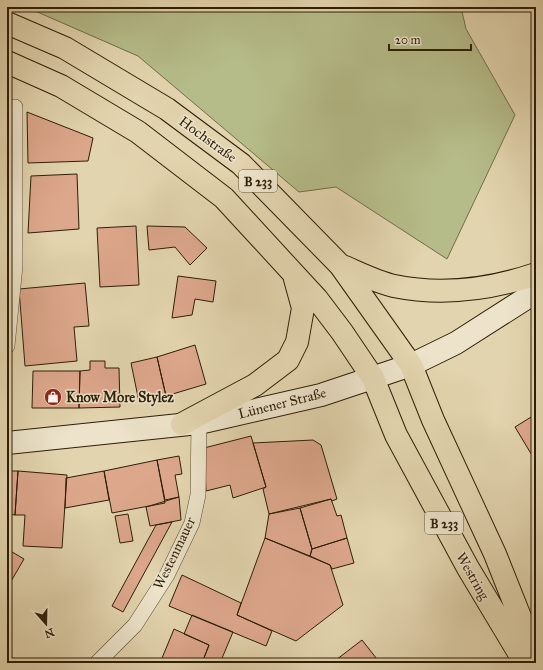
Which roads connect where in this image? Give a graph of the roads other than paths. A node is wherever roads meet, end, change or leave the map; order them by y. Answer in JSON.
{"nodes":[{"id":1,"x":7,"y":23,"type":"edge"},
{"id":2,"x":7,"y":62,"type":"edge"},
{"id":3,"x":15,"y":107,"type":"dead end"},
{"id":4,"x":340,"y":265,"type":"junction"},
{"id":5,"x":294,"y":274,"type":"junction"},
{"id":6,"x":536,"y":274,"type":"edge"},
{"id":7,"x":536,"y":292,"type":"edge"},
{"id":8,"x":7,"y":346,"type":"edge"},
{"id":9,"x":411,"y":365,"type":"junction"},
{"id":10,"x":373,"y":378,"type":"junction"},
{"id":11,"x":190,"y":424,"type":"junction"},
{"id":12,"x":7,"y":443,"type":"edge"},
{"id":13,"x":536,"y":658,"type":"edge"},
{"id":14,"x":98,"y":663,"type":"edge"},
{"id":15,"x":525,"y":663,"type":"edge"}],
"edges":[{"from":1,"to":4,"type":"main road","name":"Hochstraße","number":"B 233"},
{"from":2,"to":5,"type":"main road","number":"B 233"},
{"from":3,"to":8,"type":"lane"},
{"from":4,"to":6,"type":"main road"},
{"from":4,"to":9,"type":"main road","name":"Hochstraße","number":"B 233"},
{"from":5,"to":10,"type":"main road","number":"B 233"},
{"from":5,"to":11,"type":"main road"},
{"from":7,"to":9,"type":"street","name":"Lünener Straße"},
{"from":9,"to":10,"type":"street","name":"Lünener Straße"},
{"from":9,"to":13,"type":"main road","name":"Westring","number":"B 233"},
{"from":10,"to":11,"type":"street","name":"Lünener Straße"},
{"from":10,"to":15,"type":"main road","name":"Westring","number":"B 233"},
{"from":11,"to":12,"type":"street","name":"Lünener Straße"},
{"from":11,"to":14,"type":"lane","name":"Westenmauer"}]}
